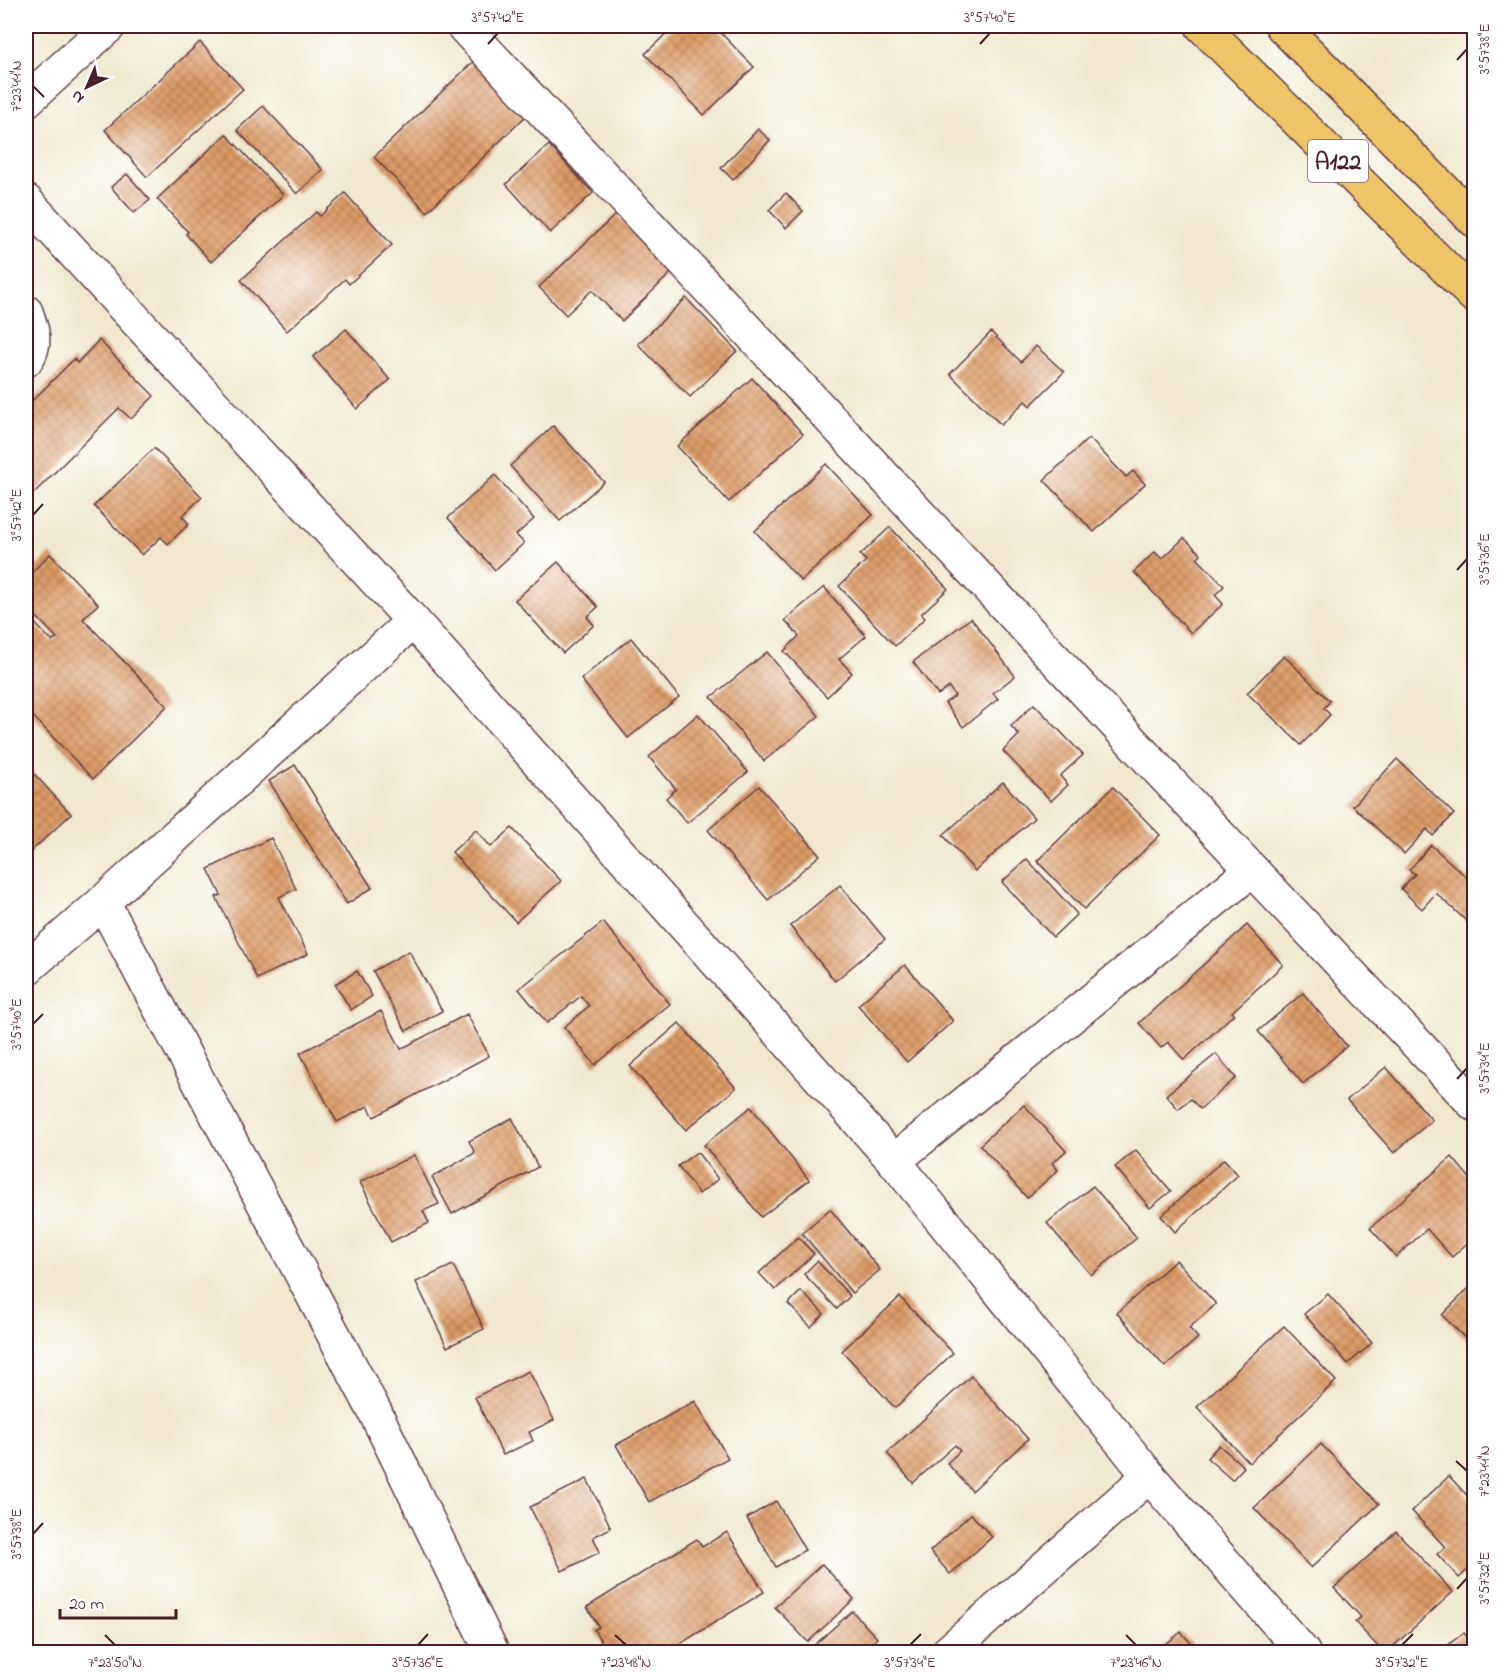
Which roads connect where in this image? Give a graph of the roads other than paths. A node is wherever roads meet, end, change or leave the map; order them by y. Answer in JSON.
{"nodes":[{"id":1,"x":109,"y":26,"type":"edge"},
{"id":2,"x":463,"y":26,"type":"edge"},
{"id":3,"x":1202,"y":26,"type":"edge"},
{"id":4,"x":1282,"y":26,"type":"edge"},
{"id":5,"x":26,"y":101,"type":"edge"},
{"id":6,"x":26,"y":205,"type":"edge"},
{"id":7,"x":1474,"y":220,"type":"edge"},
{"id":8,"x":1474,"y":296,"type":"edge"},
{"id":9,"x":26,"y":312,"type":"edge"},
{"id":10,"x":26,"y":360,"type":"edge"},
{"id":11,"x":413,"y":621,"type":"junction"},
{"id":12,"x":1252,"y":870,"type":"junction"},
{"id":13,"x":104,"y":902,"type":"junction"},
{"id":14,"x":26,"y":969,"type":"edge"},
{"id":15,"x":1474,"y":1104,"type":"edge"},
{"id":16,"x":894,"y":1161,"type":"junction"},
{"id":17,"x":1149,"y":1476,"type":"junction"},
{"id":18,"x":492,"y":1653,"type":"edge"},
{"id":19,"x":948,"y":1653,"type":"edge"},
{"id":20,"x":1303,"y":1653,"type":"edge"}],
"edges":[{"from":1,"to":5,"type":"street"},
{"from":2,"to":12,"type":"street"},
{"from":3,"to":8,"type":"highway","number":"A122"},
{"from":4,"to":7,"type":"highway","number":"A122"},
{"from":6,"to":11,"type":"street"},
{"from":9,"to":10,"type":"street"},
{"from":11,"to":13,"type":"street"},
{"from":11,"to":16,"type":"street"},
{"from":12,"to":15,"type":"street"},
{"from":12,"to":16,"type":"street"},
{"from":13,"to":14,"type":"street"},
{"from":13,"to":18,"type":"street"},
{"from":16,"to":17,"type":"street"},
{"from":17,"to":19,"type":"street"},
{"from":17,"to":20,"type":"street"}]}
